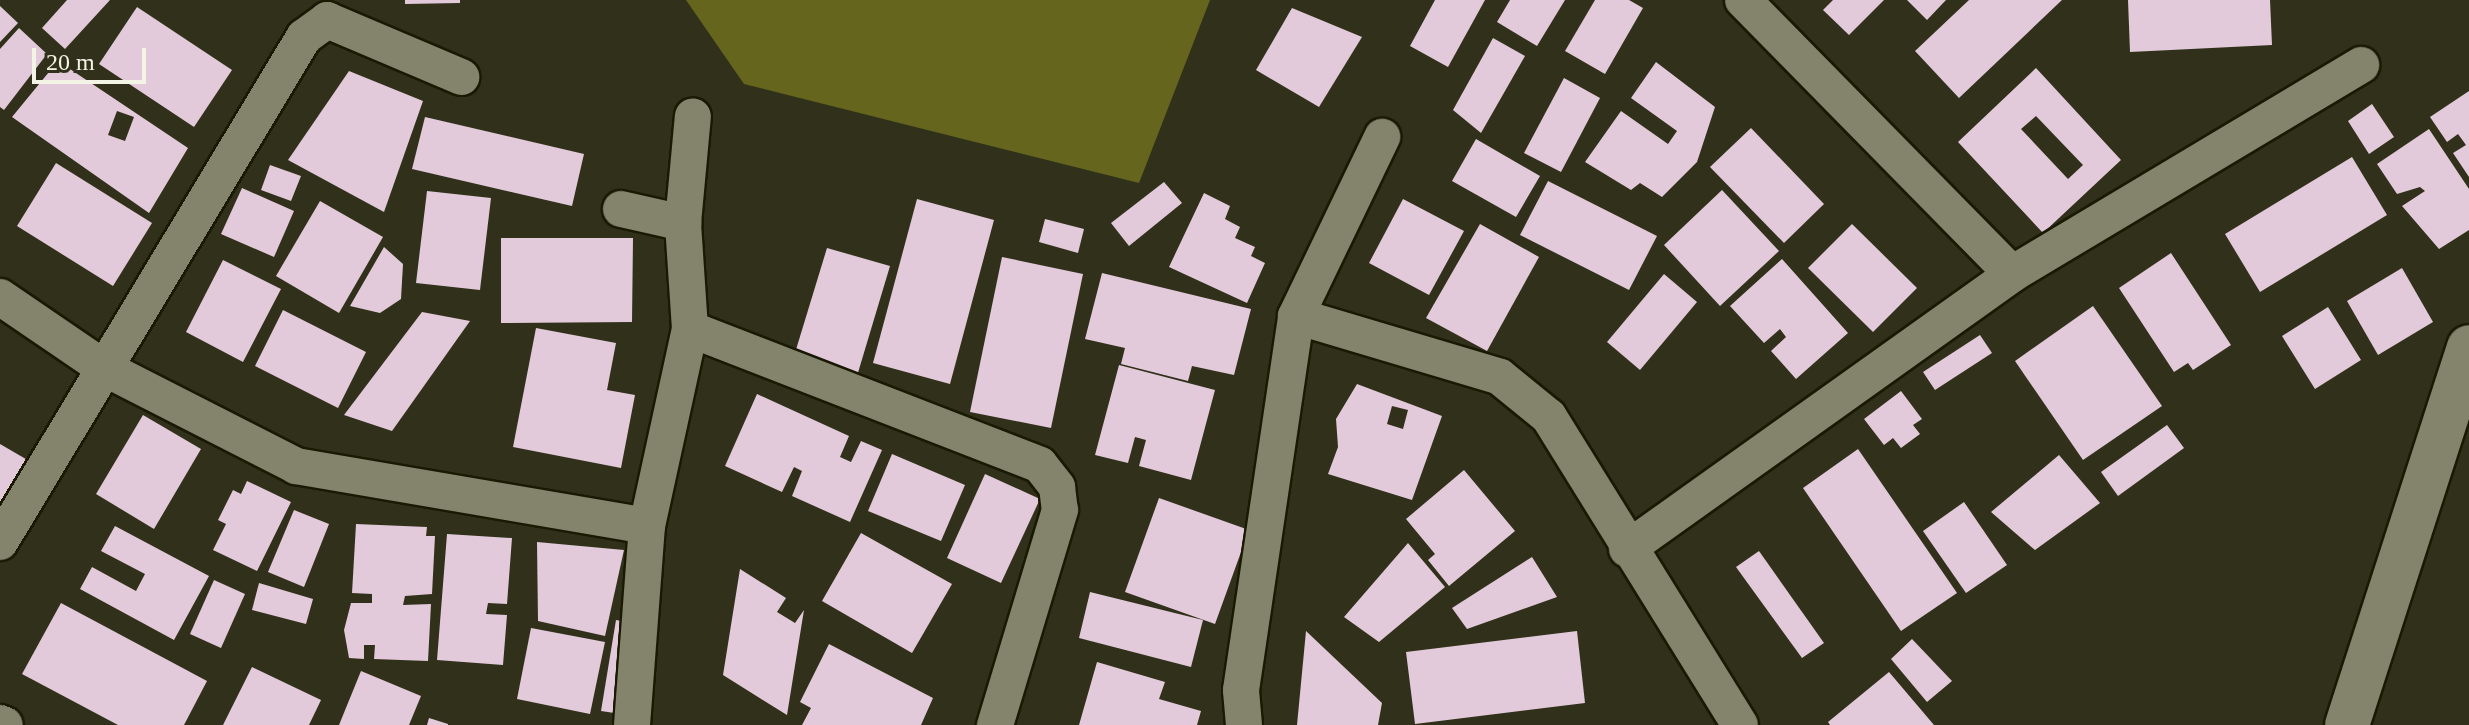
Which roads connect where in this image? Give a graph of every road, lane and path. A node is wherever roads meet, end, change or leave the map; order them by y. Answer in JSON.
{"nodes":[{"id":1,"x":1743,"y":0,"type":"edge"},
{"id":2,"x":2361,"y":65,"type":"dead end"},
{"id":3,"x":461,"y":77,"type":"dead end"},
{"id":4,"x":693,"y":116,"type":"dead end"},
{"id":5,"x":1382,"y":137,"type":"dead end"},
{"id":6,"x":621,"y":209,"type":"dead end"},
{"id":7,"x":683,"y":223,"type":"junction"},
{"id":8,"x":2012,"y":274,"type":"junction"},
{"id":9,"x":0,"y":297,"type":"edge"},
{"id":10,"x":1296,"y":316,"type":"junction"},
{"id":11,"x":690,"y":329,"type":"junction"},
{"id":12,"x":2469,"y":347,"type":"edge"},
{"id":13,"x":104,"y":368,"type":"junction"},
{"id":14,"x":647,"y":526,"type":"junction"},
{"id":15,"x":0,"y":542,"type":"edge"},
{"id":16,"x":1627,"y":549,"type":"junction"},
{"id":17,"x":632,"y":725,"type":"edge"},
{"id":18,"x":995,"y":725,"type":"edge"},
{"id":19,"x":1244,"y":725,"type":"edge"},
{"id":20,"x":1740,"y":725,"type":"edge"},
{"id":21,"x":2347,"y":725,"type":"edge"}],
"edges":[{"from":1,"to":8,"type":"street"},
{"from":2,"to":8,"type":"street"},
{"from":3,"to":13,"type":"street"},
{"from":4,"to":7,"type":"street"},
{"from":5,"to":10,"type":"street"},
{"from":6,"to":7,"type":"street"},
{"from":7,"to":11,"type":"street"},
{"from":8,"to":16,"type":"street"},
{"from":9,"to":13,"type":"street"},
{"from":10,"to":16,"type":"street"},
{"from":10,"to":19,"type":"street"},
{"from":11,"to":14,"type":"street"},
{"from":11,"to":18,"type":"street"},
{"from":12,"to":21,"type":"main road"},
{"from":13,"to":14,"type":"street"},
{"from":13,"to":15,"type":"street"},
{"from":14,"to":17,"type":"street"},
{"from":16,"to":20,"type":"street"}]}
